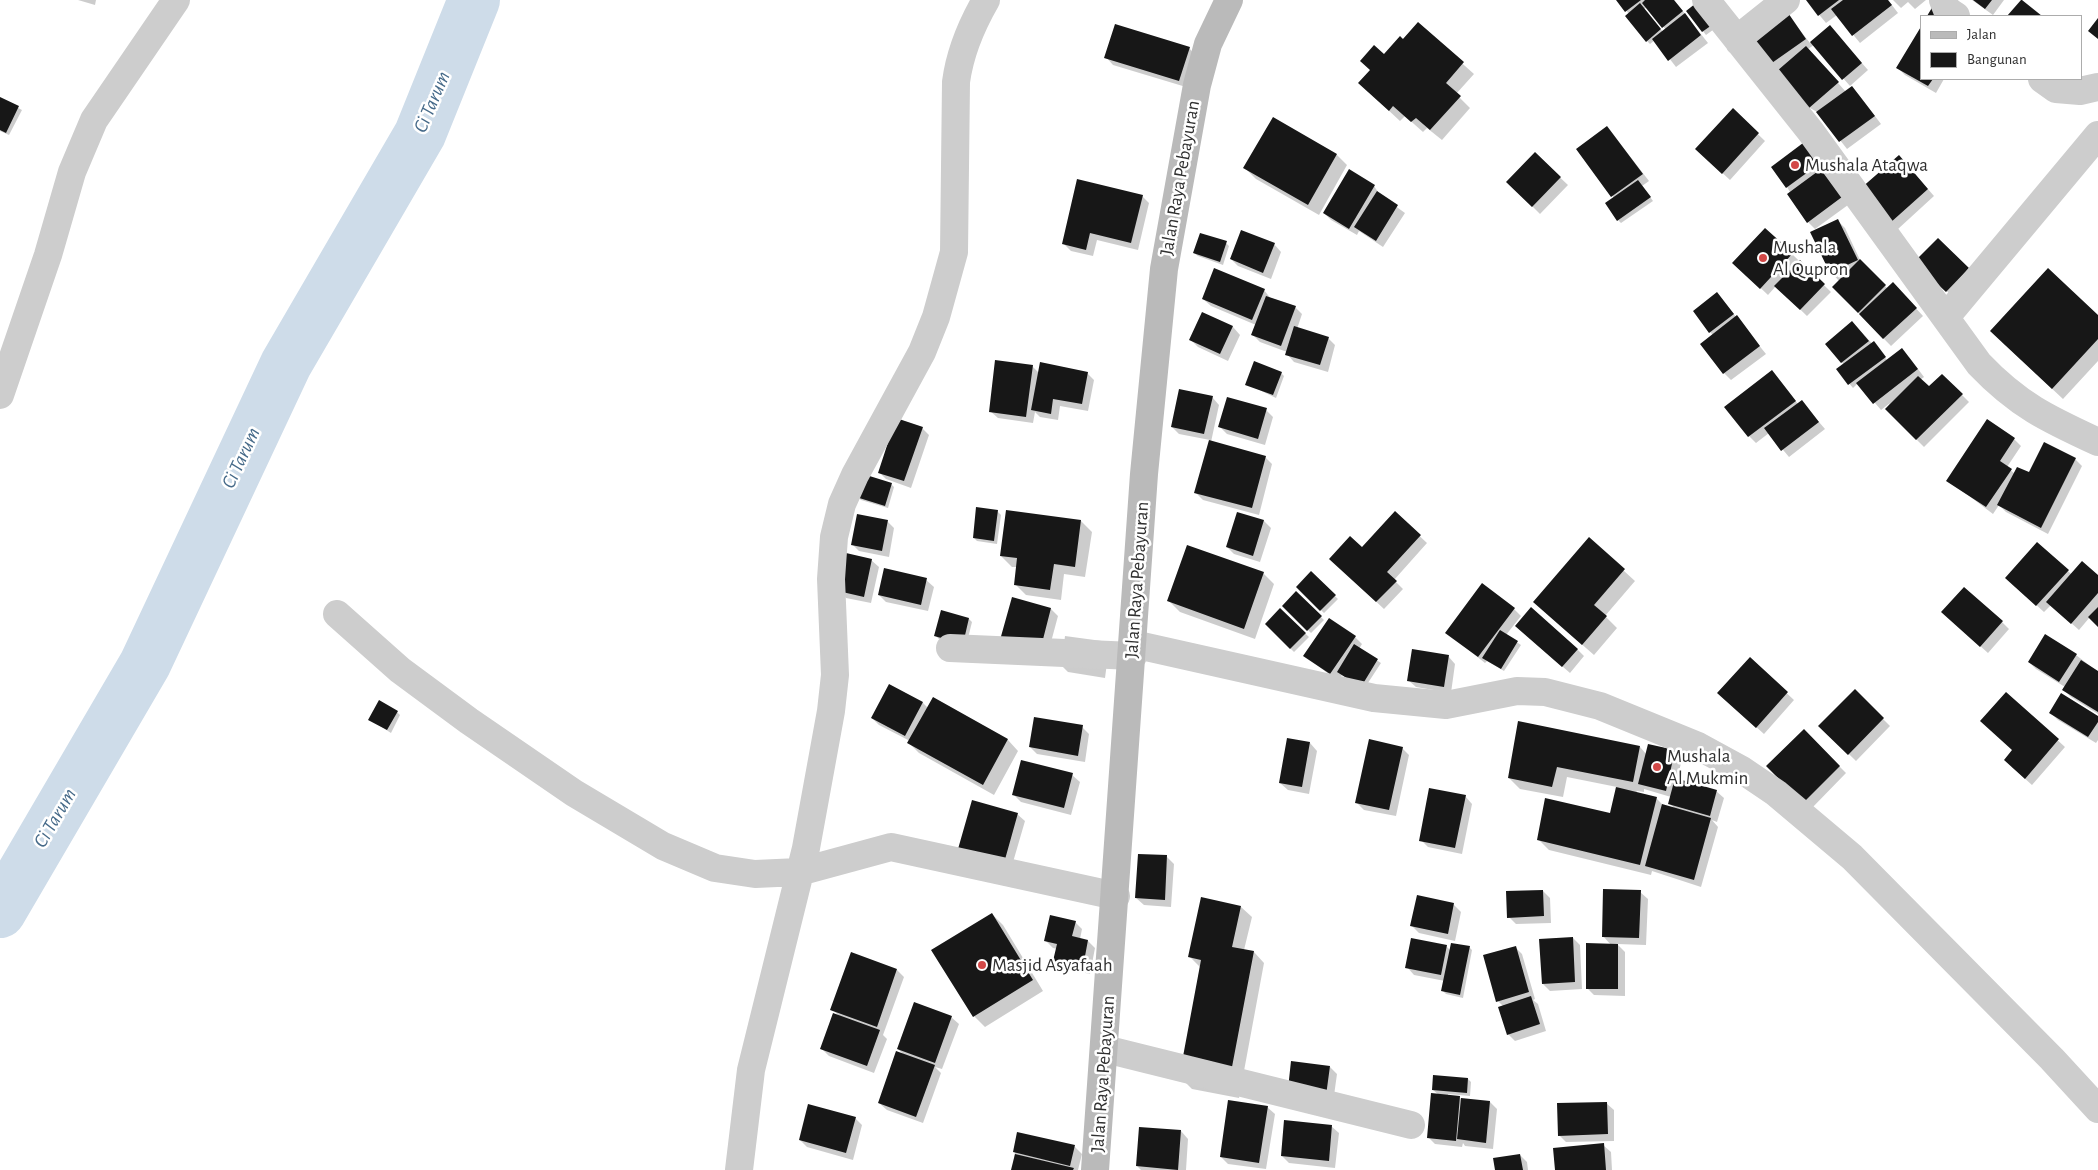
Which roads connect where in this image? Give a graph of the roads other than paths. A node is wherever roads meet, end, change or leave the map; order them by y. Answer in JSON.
{"nodes":[{"id":1,"x":176,"y":0,"type":"edge"},
{"id":2,"x":986,"y":0,"type":"edge"},
{"id":3,"x":1229,"y":0,"type":"edge"},
{"id":4,"x":1706,"y":0,"type":"edge"},
{"id":5,"x":1786,"y":0,"type":"edge"},
{"id":6,"x":1943,"y":0,"type":"edge"},
{"id":7,"x":1954,"y":15,"type":"edge"},
{"id":8,"x":1739,"y":42,"type":"junction"},
{"id":9,"x":2043,"y":80,"type":"edge"},
{"id":10,"x":2098,"y":87,"type":"edge"},
{"id":11,"x":2098,"y":135,"type":"edge"},
{"id":12,"x":1946,"y":317,"type":"junction"},
{"id":13,"x":1,"y":386,"type":"edge"},
{"id":14,"x":2098,"y":442,"type":"edge"},
{"id":15,"x":337,"y":614,"type":"dead end"},
{"id":16,"x":950,"y":648,"type":"dead end"},
{"id":17,"x":1133,"y":650,"type":"junction"},
{"id":18,"x":802,"y":860,"type":"junction"},
{"id":19,"x":1116,"y":896,"type":"junction"},
{"id":20,"x":1105,"y":1049,"type":"junction"},
{"id":21,"x":2098,"y":1109,"type":"edge"},
{"id":22,"x":1411,"y":1125,"type":"dead end"},
{"id":23,"x":739,"y":1170,"type":"edge"},
{"id":24,"x":1095,"y":1170,"type":"edge"}],
"edges":[{"from":1,"to":13,"type":"street"},
{"from":2,"to":18,"type":"street"},
{"from":3,"to":17,"type":"main road","name":"Jalan Raya Pebayuran"},
{"from":4,"to":8,"type":"street"},
{"from":5,"to":8,"type":"street"},
{"from":6,"to":7,"type":"street"},
{"from":8,"to":12,"type":"street"},
{"from":9,"to":10,"type":"street"},
{"from":11,"to":12,"type":"street"},
{"from":12,"to":14,"type":"street"},
{"from":15,"to":18,"type":"street"},
{"from":16,"to":17,"type":"street"},
{"from":17,"to":19,"type":"main road","name":"Jalan Raya Pebayuran"},
{"from":17,"to":21,"type":"street"},
{"from":18,"to":19,"type":"street"},
{"from":18,"to":23,"type":"street"},
{"from":19,"to":20,"type":"main road","name":"Jalan Raya Pebayuran"},
{"from":20,"to":22,"type":"street"},
{"from":20,"to":24,"type":"main road","name":"Jalan Raya Pebayuran"}]}
